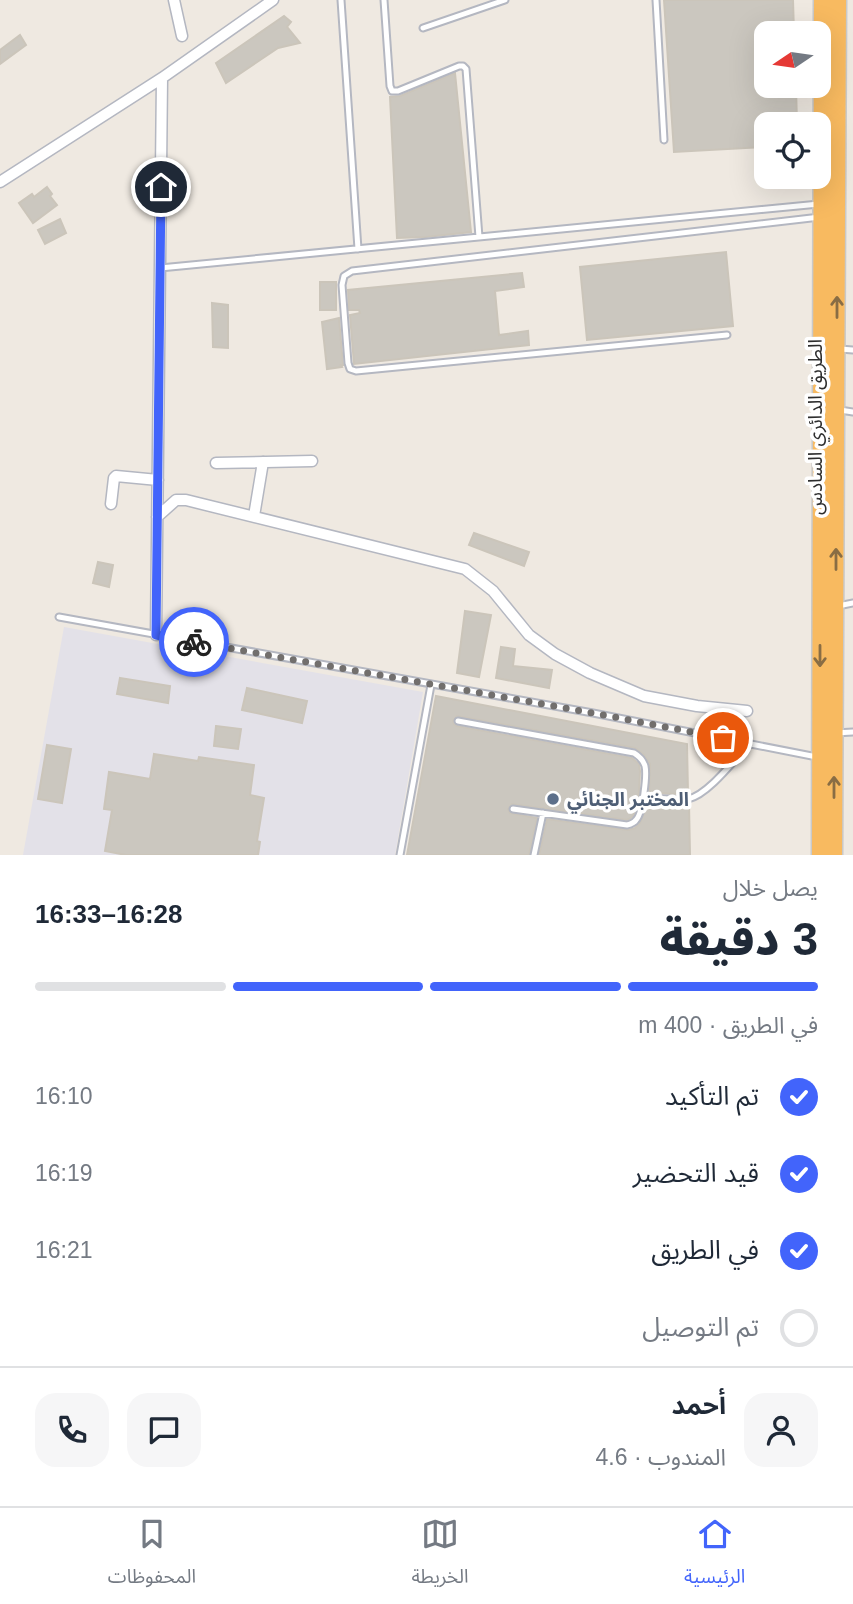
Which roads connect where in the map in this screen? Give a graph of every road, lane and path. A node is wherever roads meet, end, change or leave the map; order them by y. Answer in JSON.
{"nodes":[{"id":1,"x":174,"y":0,"type":"edge"},
{"id":2,"x":273,"y":0,"type":"edge"},
{"id":3,"x":341,"y":0,"type":"edge"},
{"id":4,"x":384,"y":0,"type":"edge"},
{"id":5,"x":505,"y":0,"type":"edge"},
{"id":6,"x":656,"y":0,"type":"edge"},
{"id":7,"x":822,"y":0,"type":"edge"},
{"id":8,"x":838,"y":0,"type":"edge"},
{"id":9,"x":423,"y":28,"type":"dead end"},
{"id":10,"x":182,"y":36,"type":"dead end"},
{"id":11,"x":162,"y":78,"type":"junction"},
{"id":12,"x":664,"y":140,"type":"dead end"},
{"id":13,"x":0,"y":182,"type":"edge"},
{"id":14,"x":821,"y":210,"type":"junction"},
{"id":15,"x":479,"y":237,"type":"junction"},
{"id":16,"x":358,"y":249,"type":"junction"},
{"id":17,"x":160,"y":268,"type":"junction"},
{"id":18,"x":727,"y":335,"type":"dead end"},
{"id":19,"x":845,"y":349,"type":"edge"},
{"id":20,"x":845,"y":411,"type":"edge"},
{"id":21,"x":312,"y":461,"type":"dead end"},
{"id":22,"x":263,"y":462,"type":"junction"},
{"id":23,"x":216,"y":463,"type":"dead end"},
{"id":24,"x":158,"y":480,"type":"junction"},
{"id":25,"x":111,"y":504,"type":"dead end"},
{"id":26,"x":254,"y":516,"type":"junction"},
{"id":27,"x":157,"y":517,"type":"junction"},
{"id":28,"x":853,"y":603,"type":"edge"},
{"id":29,"x":835,"y":607,"type":"junction"},
{"id":30,"x":59,"y":617,"type":"dead end"},
{"id":31,"x":156,"y":635,"type":"junction"},
{"id":32,"x":431,"y":685,"type":"junction"},
{"id":33,"x":747,"y":711,"type":"dead end"},
{"id":34,"x":458,"y":721,"type":"dead end"},
{"id":35,"x":827,"y":732,"type":"junction"},
{"id":36,"x":853,"y":732,"type":"edge"},
{"id":37,"x":749,"y":744,"type":"junction"},
{"id":38,"x":820,"y":757,"type":"junction"},
{"id":39,"x":643,"y":797,"type":"junction"},
{"id":40,"x":513,"y":809,"type":"dead end"},
{"id":41,"x":543,"y":813,"type":"junction"},
{"id":42,"x":400,"y":855,"type":"edge"},
{"id":43,"x":534,"y":855,"type":"edge"},
{"id":44,"x":820,"y":855,"type":"edge"},
{"id":45,"x":834,"y":855,"type":"edge"}],
"edges":[{"from":1,"to":10,"type":"street"},
{"from":2,"to":11,"type":"street"},
{"from":3,"to":16,"type":"lane"},
{"from":4,"to":15,"type":"lane"},
{"from":5,"to":9,"type":"lane"},
{"from":6,"to":12,"type":"lane"},
{"from":7,"to":14,"type":"highway","name":"الطريق الدائري السادس"},
{"from":19,"to":8,"type":"highway","name":"الطريق الدائري السادس","one_way":true},
{"from":11,"to":13,"type":"street"},
{"from":11,"to":17,"type":"street"},
{"from":14,"to":15,"type":"lane"},
{"from":14,"to":18,"type":"lane"},
{"from":14,"to":35,"type":"highway","name":"الطريق الدائري السادس","one_way":true},
{"from":15,"to":16,"type":"lane"},
{"from":16,"to":17,"type":"lane"},
{"from":17,"to":24,"type":"street"},
{"from":19,"to":20,"type":"highway","name":"الطريق الدائري السادس"},
{"from":29,"to":20,"type":"highway","name":"الطريق الدائري السادس","one_way":true},
{"from":21,"to":22,"type":"street"},
{"from":22,"to":23,"type":"street"},
{"from":22,"to":26,"type":"street"},
{"from":24,"to":25,"type":"street"},
{"from":24,"to":27,"type":"street"},
{"from":26,"to":27,"type":"street"},
{"from":26,"to":33,"type":"street"},
{"from":27,"to":31,"type":"street"},
{"from":28,"to":29,"type":"lane"},
{"from":29,"to":35,"type":"highway","name":"الطريق الدائري السادس"},
{"from":30,"to":31,"type":"lane"},
{"from":31,"to":32,"type":"lane"},
{"from":32,"to":37,"type":"lane"},
{"from":32,"to":42,"type":"lane"},
{"from":34,"to":39,"type":"lane"},
{"from":35,"to":36,"type":"lane"},
{"from":35,"to":38,"type":"highway","name":"الطريق الدائري السادس"},
{"from":45,"to":35,"type":"highway","name":"الطريق الدائري السادس","one_way":true},
{"from":37,"to":38,"type":"lane"},
{"from":37,"to":39,"type":"lane"},
{"from":38,"to":44,"type":"highway","name":"الطريق الدائري السادس"},
{"from":39,"to":41,"type":"lane"},
{"from":40,"to":41,"type":"lane"},
{"from":41,"to":43,"type":"lane"}]}
